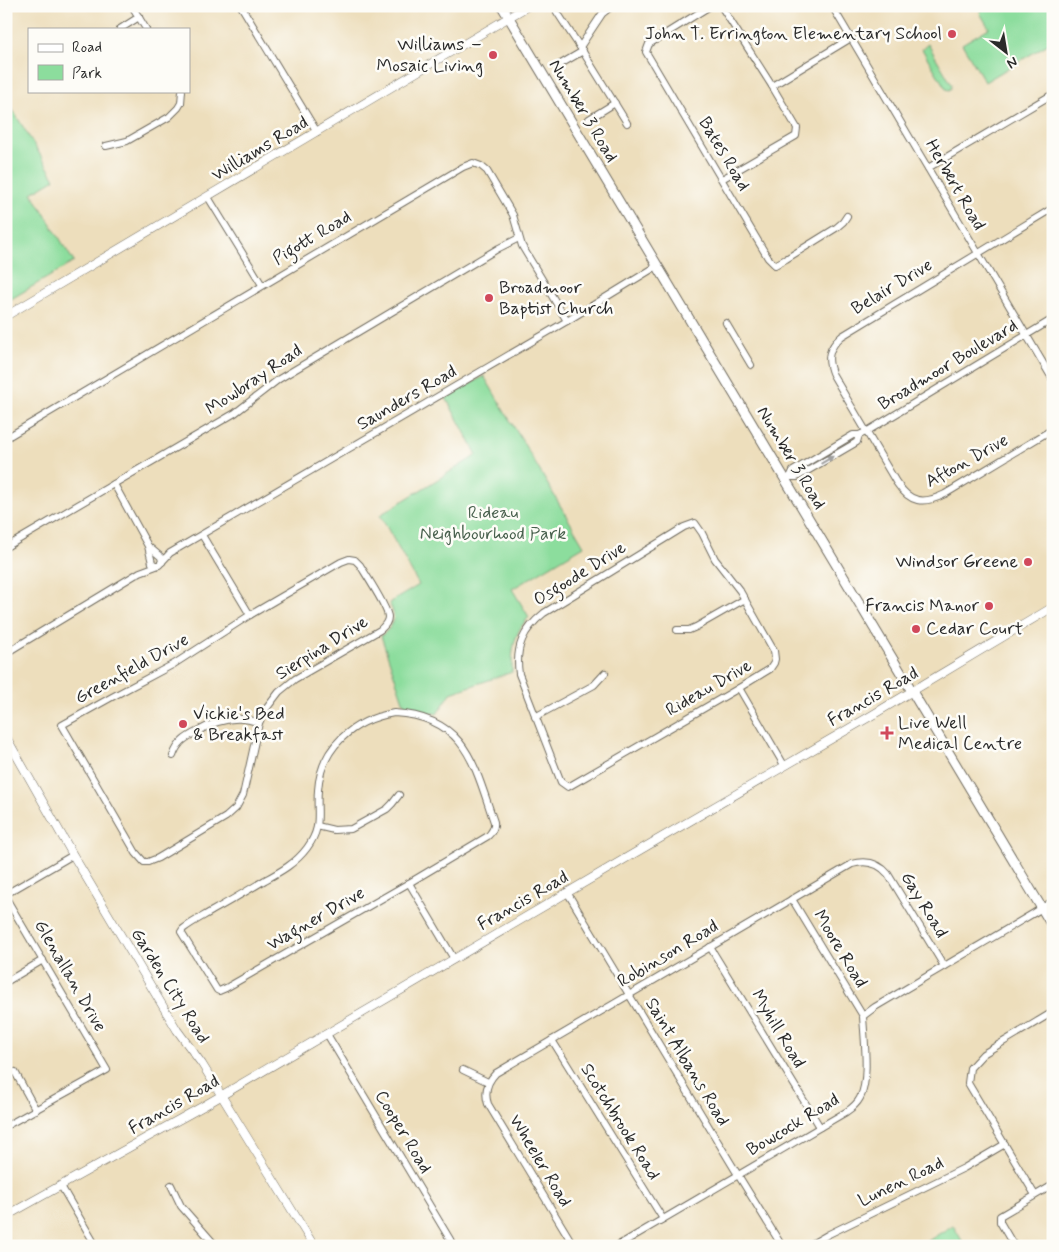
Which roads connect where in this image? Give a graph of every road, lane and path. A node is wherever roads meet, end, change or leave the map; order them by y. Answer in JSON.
{"nodes":[{"id":1,"x":132,"y":6,"type":"edge"},
{"id":2,"x":241,"y":6,"type":"edge"},
{"id":3,"x":502,"y":6,"type":"edge"},
{"id":4,"x":528,"y":6,"type":"edge"},
{"id":5,"x":612,"y":6,"type":"edge"},
{"id":6,"x":710,"y":6,"type":"edge"},
{"id":7,"x":720,"y":6,"type":"edge"},
{"id":8,"x":832,"y":6,"type":"edge"},
{"id":9,"x":557,"y":12,"type":"dead end"},
{"id":10,"x":139,"y":17,"type":"junction"},
{"id":11,"x":509,"y":18,"type":"junction"},
{"id":12,"x":122,"y":28,"type":"edge"},
{"id":13,"x":145,"y":28,"type":"edge"},
{"id":14,"x":850,"y":38,"type":"junction"},
{"id":15,"x":581,"y":49,"type":"junction"},
{"id":16,"x":559,"y":65,"type":"dead end"},
{"id":17,"x":772,"y":86,"type":"junction"},
{"id":18,"x":182,"y":92,"type":"edge"},
{"id":19,"x":1053,"y":94,"type":"edge"},
{"id":20,"x":615,"y":103,"type":"junction"},
{"id":21,"x":589,"y":119,"type":"dead end"},
{"id":22,"x":627,"y":123,"type":"dead end"},
{"id":23,"x":317,"y":132,"type":"junction"},
{"id":24,"x":106,"y":146,"type":"dead end"},
{"id":25,"x":928,"y":168,"type":"junction"},
{"id":26,"x":722,"y":179,"type":"junction"},
{"id":27,"x":208,"y":197,"type":"junction"},
{"id":28,"x":1053,"y":208,"type":"edge"},
{"id":29,"x":847,"y":216,"type":"dead end"},
{"id":30,"x":520,"y":238,"type":"junction"},
{"id":31,"x":978,"y":253,"type":"junction"},
{"id":32,"x":657,"y":266,"type":"junction"},
{"id":33,"x":262,"y":285,"type":"junction"},
{"id":34,"x":6,"y":316,"type":"edge"},
{"id":35,"x":1053,"y":319,"type":"edge"},
{"id":36,"x":567,"y":321,"type":"junction"},
{"id":37,"x":726,"y":323,"type":"dead end"},
{"id":38,"x":1026,"y":334,"type":"junction"},
{"id":39,"x":751,"y":365,"type":"dead end"},
{"id":40,"x":1053,"y":380,"type":"edge"},
{"id":41,"x":1053,"y":428,"type":"edge"},
{"id":42,"x":866,"y":432,"type":"junction"},
{"id":43,"x":6,"y":438,"type":"edge"},
{"id":44,"x":788,"y":478,"type":"junction"},
{"id":45,"x":114,"y":484,"type":"junction"},
{"id":46,"x":695,"y":523,"type":"joint"},
{"id":47,"x":202,"y":535,"type":"junction"},
{"id":48,"x":6,"y":547,"type":"edge"},
{"id":49,"x":353,"y":559,"type":"joint"},
{"id":50,"x":157,"y":560,"type":"junction"},
{"id":51,"x":745,"y":599,"type":"junction"},
{"id":52,"x":1053,"y":607,"type":"edge"},
{"id":53,"x":250,"y":615,"type":"junction"},
{"id":54,"x":677,"y":630,"type":"dead end"},
{"id":55,"x":6,"y":652,"type":"edge"},
{"id":56,"x":605,"y":673,"type":"dead end"},
{"id":57,"x":739,"y":688,"type":"junction"},
{"id":58,"x":912,"y":692,"type":"junction"},
{"id":59,"x":536,"y":717,"type":"junction"},
{"id":60,"x":259,"y":723,"type":"junction"},
{"id":61,"x":6,"y":737,"type":"edge"},
{"id":62,"x":173,"y":756,"type":"dead end"},
{"id":63,"x":784,"y":765,"type":"junction"},
{"id":64,"x":568,"y":787,"type":"joint"},
{"id":65,"x":399,"y":795,"type":"dead end"},
{"id":66,"x":317,"y":826,"type":"junction"},
{"id":67,"x":73,"y":855,"type":"junction"},
{"id":68,"x":144,"y":862,"type":"joint"},
{"id":69,"x":876,"y":864,"type":"joint"},
{"id":70,"x":409,"y":883,"type":"junction"},
{"id":71,"x":567,"y":892,"type":"junction"},
{"id":72,"x":6,"y":894,"type":"edge"},
{"id":73,"x":6,"y":898,"type":"edge"},
{"id":74,"x":792,"y":899,"type":"junction"},
{"id":75,"x":1053,"y":901,"type":"edge"},
{"id":76,"x":1042,"y":908,"type":"junction"},
{"id":77,"x":1053,"y":927,"type":"edge"},
{"id":78,"x":710,"y":947,"type":"junction"},
{"id":79,"x":454,"y":959,"type":"junction"},
{"id":80,"x":43,"y":960,"type":"junction"},
{"id":81,"x":944,"y":966,"type":"junction"},
{"id":82,"x":6,"y":982,"type":"edge"},
{"id":83,"x":629,"y":995,"type":"junction"},
{"id":84,"x":1053,"y":1012,"type":"edge"},
{"id":85,"x":863,"y":1016,"type":"junction"},
{"id":86,"x":327,"y":1034,"type":"junction"},
{"id":87,"x":552,"y":1040,"type":"junction"},
{"id":88,"x":463,"y":1070,"type":"dead end"},
{"id":89,"x":14,"y":1072,"type":"dead end"},
{"id":90,"x":488,"y":1082,"type":"junction"},
{"id":91,"x":221,"y":1096,"type":"junction"},
{"id":92,"x":36,"y":1110,"type":"junction"},
{"id":93,"x":6,"y":1126,"type":"edge"},
{"id":94,"x":820,"y":1127,"type":"junction"},
{"id":95,"x":1005,"y":1144,"type":"junction"},
{"id":96,"x":738,"y":1175,"type":"junction"},
{"id":97,"x":170,"y":1185,"type":"dead end"},
{"id":98,"x":1053,"y":1185,"type":"edge"},
{"id":99,"x":61,"y":1186,"type":"junction"},
{"id":100,"x":1035,"y":1195,"type":"junction"},
{"id":101,"x":6,"y":1216,"type":"edge"},
{"id":102,"x":663,"y":1219,"type":"junction"},
{"id":103,"x":96,"y":1246,"type":"edge"},
{"id":104,"x":216,"y":1246,"type":"edge"},
{"id":105,"x":314,"y":1246,"type":"edge"},
{"id":106,"x":454,"y":1246,"type":"edge"},
{"id":107,"x":574,"y":1246,"type":"edge"},
{"id":108,"x":617,"y":1246,"type":"edge"},
{"id":109,"x":782,"y":1246,"type":"edge"},
{"id":110,"x":808,"y":1246,"type":"edge"},
{"id":111,"x":1014,"y":1246,"type":"edge"}],
"edges":[{"from":1,"to":10,"type":"street"},
{"from":2,"to":23,"type":"street"},
{"from":3,"to":11,"type":"main road","name":"Number 3 Road"},
{"from":4,"to":11,"type":"street","name":"Williams Road"},
{"from":5,"to":15,"type":"street"},
{"from":6,"to":26,"type":"street","name":"Bates Road"},
{"from":7,"to":17,"type":"street"},
{"from":8,"to":14,"type":"street","name":"Herbert Road"},
{"from":9,"to":15,"type":"street"},
{"from":10,"to":12,"type":"street"},
{"from":10,"to":13,"type":"street"},
{"from":11,"to":23,"type":"street","name":"Williams Road"},
{"from":11,"to":32,"type":"main road","name":"Number 3 Road"},
{"from":14,"to":17,"type":"street"},
{"from":14,"to":25,"type":"street","name":"Herbert Road"},
{"from":15,"to":16,"type":"street"},
{"from":15,"to":20,"type":"street"},
{"from":17,"to":26,"type":"street"},
{"from":18,"to":24,"type":"street"},
{"from":19,"to":25,"type":"street"},
{"from":20,"to":21,"type":"street"},
{"from":20,"to":22,"type":"street"},
{"from":23,"to":27,"type":"street","name":"Williams Road"},
{"from":25,"to":31,"type":"street","name":"Herbert Road"},
{"from":26,"to":29,"type":"street","name":"Bates Road"},
{"from":27,"to":33,"type":"street"},
{"from":27,"to":34,"type":"street","name":"Williams Road"},
{"from":28,"to":31,"type":"street","name":"Belair Drive"},
{"from":30,"to":33,"type":"street","name":"Pigott Road"},
{"from":30,"to":36,"type":"street","name":"Pigott Road"},
{"from":30,"to":45,"type":"street","name":"Mowbray Road"},
{"from":31,"to":38,"type":"street","name":"Herbert Road"},
{"from":31,"to":42,"type":"street","name":"Belair Drive"},
{"from":32,"to":36,"type":"street","name":"Saunders Road"},
{"from":32,"to":44,"type":"main road","name":"Number 3 Road"},
{"from":33,"to":43,"type":"street","name":"Pigott Road"},
{"from":35,"to":38,"type":"street","name":"Broadmoor Boulevard"},
{"from":36,"to":47,"type":"street","name":"Saunders Road"},
{"from":37,"to":39,"type":"street"},
{"from":38,"to":40,"type":"street","name":"Herbert Road"},
{"from":38,"to":42,"type":"street","name":"Broadmoor Boulevard"},
{"from":41,"to":42,"type":"street","name":"Afton Drive"},
{"from":42,"to":44,"type":"street","name":"Broadmoor Boulevard"},
{"from":44,"to":58,"type":"main road","name":"Number 3 Road"},
{"from":45,"to":48,"type":"street","name":"Mowbray Road"},
{"from":45,"to":50,"type":"street"},
{"from":46,"to":51,"type":"street","name":"Rideau Drive"},
{"from":46,"to":59,"type":"street","name":"Osgoode Drive"},
{"from":47,"to":50,"type":"street","name":"Saunders Road"},
{"from":47,"to":53,"type":"street"},
{"from":49,"to":53,"type":"street","name":"Greenfield Drive"},
{"from":49,"to":60,"type":"street","name":"Sierpina Drive"},
{"from":50,"to":55,"type":"street","name":"Saunders Road"},
{"from":51,"to":54,"type":"street"},
{"from":51,"to":57,"type":"street","name":"Rideau Drive"},
{"from":52,"to":58,"type":"street","name":"Francis Road"},
{"from":53,"to":68,"type":"street","name":"Greenfield Drive"},
{"from":56,"to":59,"type":"street"},
{"from":57,"to":63,"type":"street"},
{"from":57,"to":64,"type":"street","name":"Rideau Drive"},
{"from":58,"to":63,"type":"street","name":"Francis Road"},
{"from":58,"to":76,"type":"main road","name":"Number 3 Road"},
{"from":59,"to":64,"type":"street","name":"Osgoode Drive"},
{"from":60,"to":62,"type":"street"},
{"from":60,"to":68,"type":"street","name":"Sierpina Drive"},
{"from":61,"to":67,"type":"street","name":"Garden City Road"},
{"from":63,"to":71,"type":"street","name":"Francis Road"},
{"from":65,"to":66,"type":"street"},
{"from":66,"to":70,"type":"street","name":"Wagner Drive"},
{"from":66,"to":70,"type":"street","name":"Wagner Drive"},
{"from":67,"to":72,"type":"street"},
{"from":67,"to":91,"type":"street","name":"Garden City Road"},
{"from":69,"to":74,"type":"street","name":"Robinson Road"},
{"from":69,"to":81,"type":"street","name":"Gay Road"},
{"from":70,"to":79,"type":"street"},
{"from":71,"to":79,"type":"street","name":"Francis Road"},
{"from":71,"to":83,"type":"street","name":"Saint Albans Road"},
{"from":73,"to":80,"type":"street","name":"Glenallan Drive"},
{"from":74,"to":78,"type":"street","name":"Robinson Road"},
{"from":74,"to":85,"type":"street","name":"Moore Road"},
{"from":75,"to":76,"type":"street"},
{"from":76,"to":77,"type":"main road","name":"Number 3 Road"},
{"from":76,"to":81,"type":"street"},
{"from":78,"to":83,"type":"street","name":"Robinson Road"},
{"from":78,"to":94,"type":"street","name":"Myhill Road"},
{"from":79,"to":86,"type":"street","name":"Francis Road"},
{"from":80,"to":82,"type":"street"},
{"from":80,"to":92,"type":"street","name":"Glenallan Drive"},
{"from":81,"to":85,"type":"street"},
{"from":83,"to":87,"type":"street","name":"Robinson Road"},
{"from":83,"to":96,"type":"street","name":"Saint Albans Road"},
{"from":84,"to":95,"type":"street"},
{"from":85,"to":94,"type":"street","name":"Bowcock Road"},
{"from":86,"to":91,"type":"street","name":"Francis Road"},
{"from":86,"to":106,"type":"street","name":"Cooper Road"},
{"from":87,"to":90,"type":"street","name":"Robinson Road"},
{"from":87,"to":102,"type":"street","name":"Scotchbrook Road"},
{"from":88,"to":90,"type":"street"},
{"from":89,"to":92,"type":"street"},
{"from":90,"to":107,"type":"street","name":"Wheeler Road"},
{"from":91,"to":99,"type":"street","name":"Francis Road"},
{"from":91,"to":105,"type":"street","name":"Garden City Road"},
{"from":92,"to":93,"type":"street"},
{"from":94,"to":96,"type":"street","name":"Bowcock Road"},
{"from":95,"to":100,"type":"street"},
{"from":95,"to":110,"type":"street","name":"Lunen Road"},
{"from":96,"to":102,"type":"street","name":"Bowcock Road"},
{"from":96,"to":109,"type":"street","name":"Saint Albans Road"},
{"from":97,"to":104,"type":"street"},
{"from":98,"to":100,"type":"street"},
{"from":99,"to":101,"type":"street","name":"Francis Road"},
{"from":99,"to":103,"type":"street"},
{"from":100,"to":111,"type":"street"},
{"from":102,"to":108,"type":"street","name":"Bowcock Road"}]}
